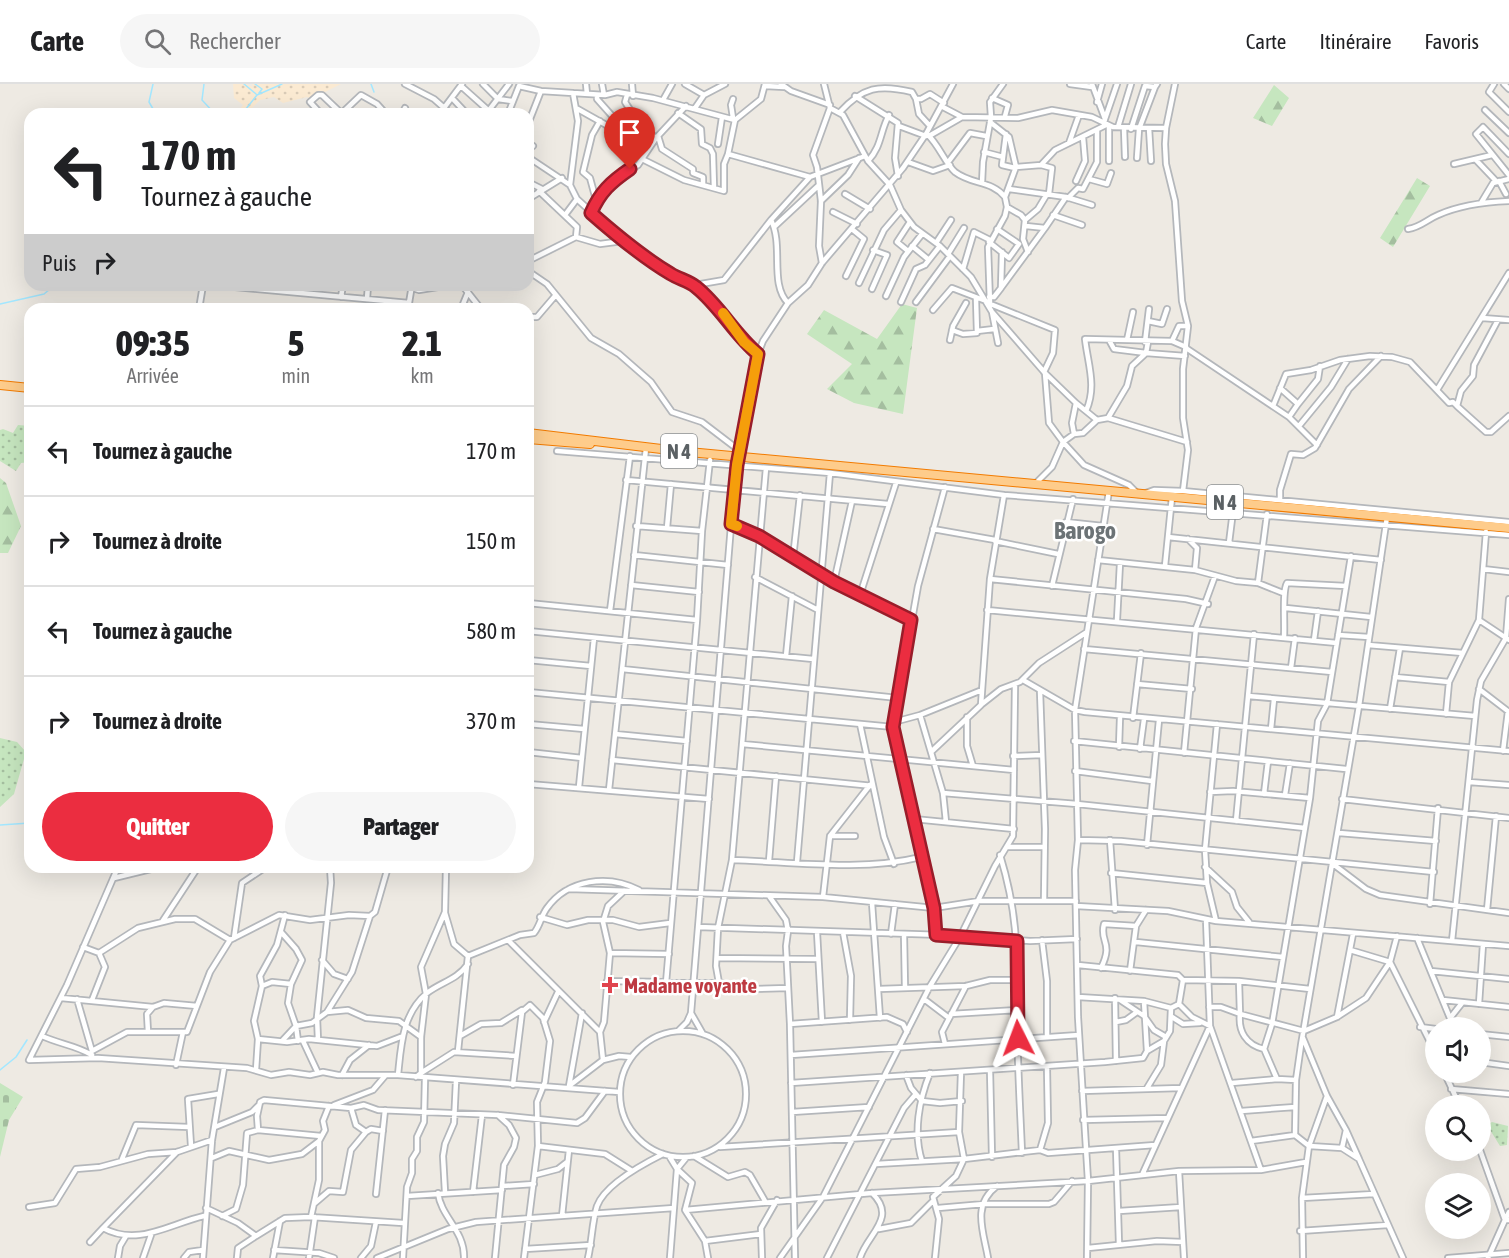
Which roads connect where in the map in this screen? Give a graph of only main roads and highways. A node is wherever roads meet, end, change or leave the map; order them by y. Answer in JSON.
{"nodes":[{"id":1,"x":0,"y":385,"type":"edge"},
{"id":2,"x":24,"y":387,"type":"edge"},
{"id":3,"x":0,"y":390,"type":"edge"},
{"id":4,"x":24,"y":392,"type":"edge"},
{"id":5,"x":534,"y":434,"type":"edge"},
{"id":6,"x":534,"y":440,"type":"edge"},
{"id":7,"x":606,"y":443,"type":"junction"},
{"id":8,"x":1509,"y":528,"type":"edge"}],
"edges":[{"from":1,"to":2,"type":"highway"},
{"from":3,"to":4,"type":"highway"},
{"from":5,"to":7,"type":"highway","number":"N 4"},
{"from":6,"to":7,"type":"highway","number":"N 4"},
{"from":7,"to":8,"type":"highway","number":"N 4"}]}
